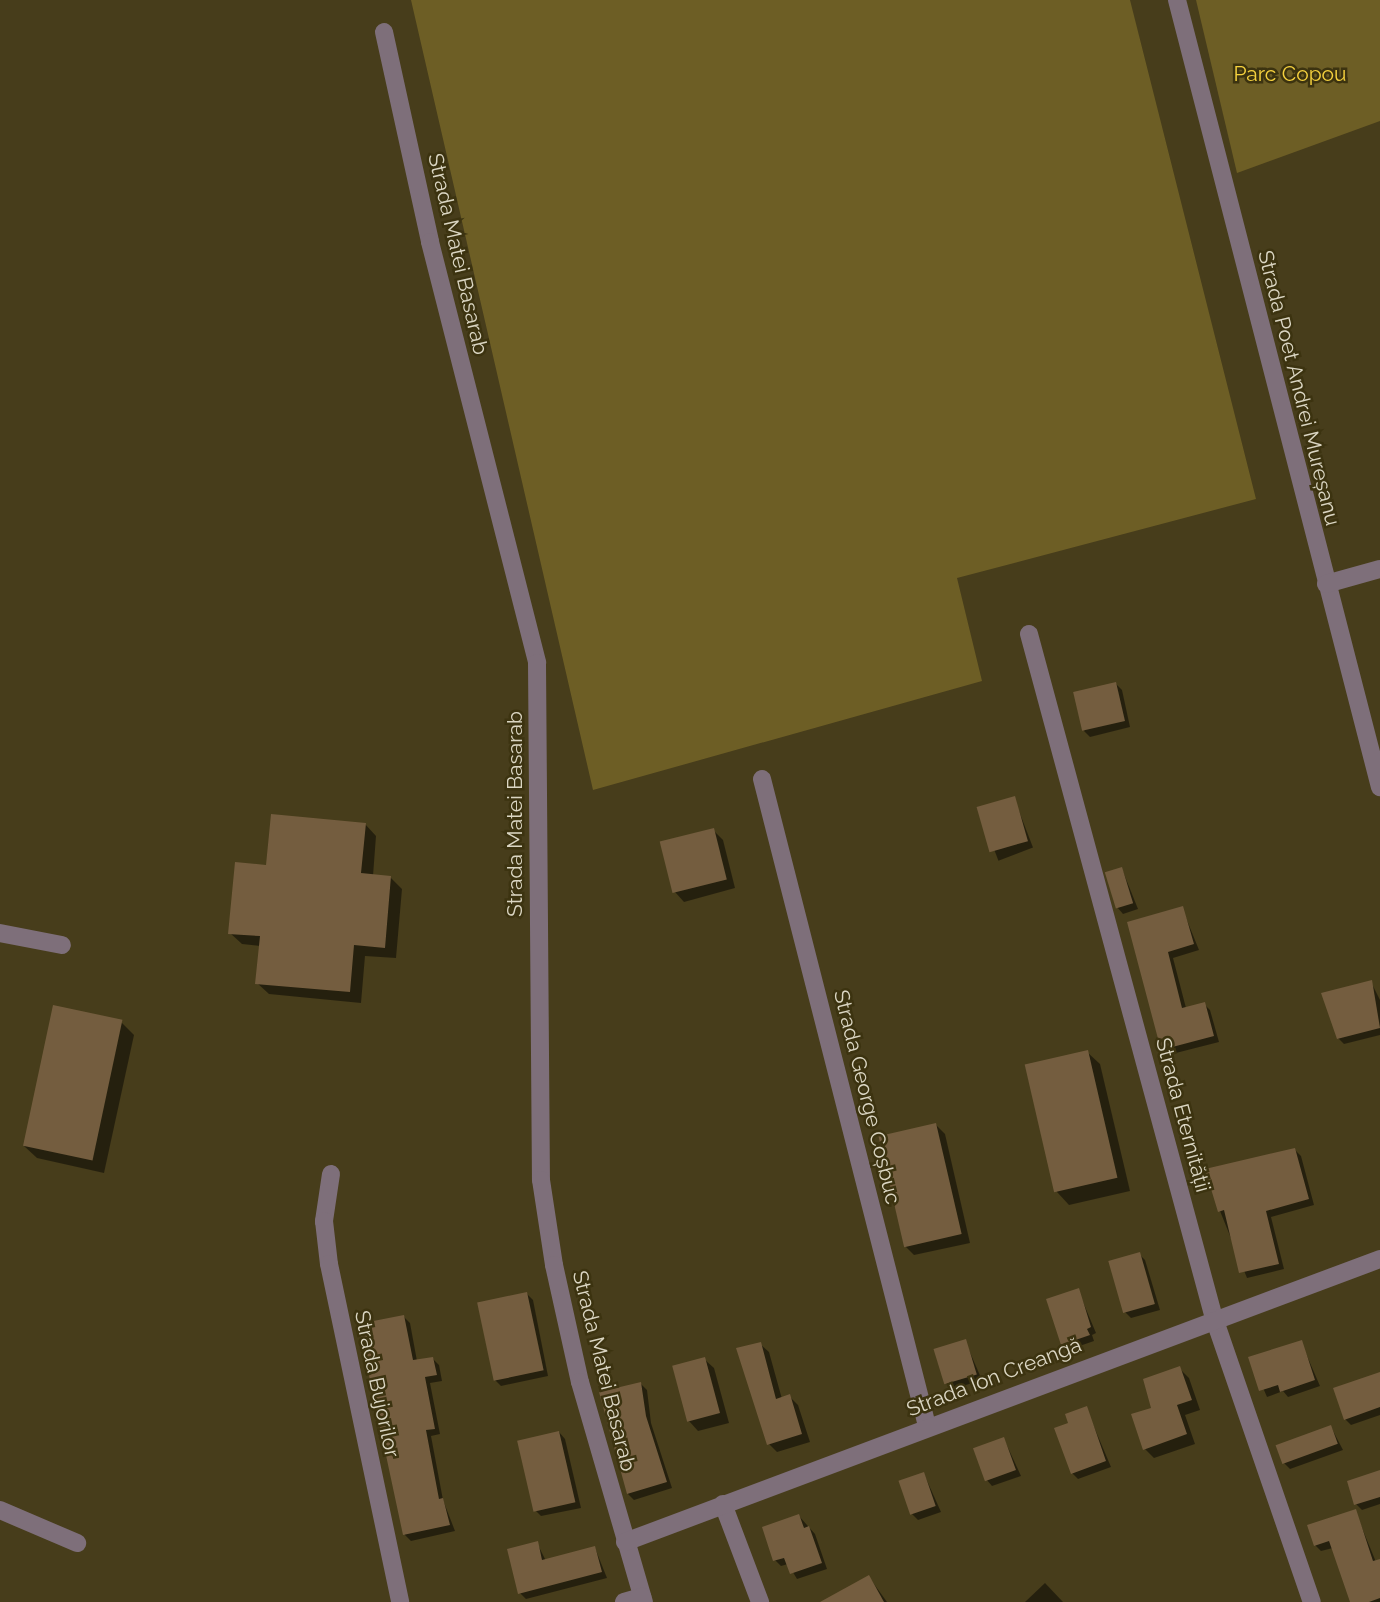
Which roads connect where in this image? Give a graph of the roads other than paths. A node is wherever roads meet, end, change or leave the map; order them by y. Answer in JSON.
{"nodes":[{"id":1,"x":1177,"y":0,"type":"edge"},
{"id":2,"x":384,"y":32,"type":"dead end"},
{"id":3,"x":1380,"y":569,"type":"edge"},
{"id":4,"x":1326,"y":584,"type":"junction"},
{"id":5,"x":1029,"y":634,"type":"dead end"},
{"id":6,"x":762,"y":779,"type":"dead end"},
{"id":7,"x":1380,"y":787,"type":"edge"},
{"id":8,"x":0,"y":933,"type":"edge"},
{"id":9,"x":62,"y":945,"type":"dead end"},
{"id":10,"x":331,"y":1174,"type":"dead end"},
{"id":11,"x":1380,"y":1259,"type":"edge"},
{"id":12,"x":1214,"y":1318,"type":"junction"},
{"id":13,"x":927,"y":1426,"type":"junction"},
{"id":14,"x":723,"y":1504,"type":"junction"},
{"id":15,"x":0,"y":1510,"type":"edge"},
{"id":16,"x":625,"y":1542,"type":"junction"},
{"id":17,"x":77,"y":1543,"type":"dead end"},
{"id":18,"x":643,"y":1600,"type":"edge"},
{"id":19,"x":400,"y":1602,"type":"edge"},
{"id":20,"x":624,"y":1602,"type":"edge"},
{"id":21,"x":760,"y":1602,"type":"edge"},
{"id":22,"x":1312,"y":1602,"type":"edge"}],
"edges":[{"from":1,"to":4,"type":"street","name":"Strada Poet Andrei Mureșanu"},
{"from":2,"to":16,"type":"street","name":"Strada Matei Basarab"},
{"from":3,"to":4,"type":"street"},
{"from":4,"to":7,"type":"street","name":"Strada Poet Andrei Mureșanu"},
{"from":5,"to":12,"type":"street","name":"Strada Eternității"},
{"from":6,"to":13,"type":"street","name":"Strada George Coșbuc"},
{"from":8,"to":9,"type":"street"},
{"from":10,"to":19,"type":"street","name":"Strada Bujorilor"},
{"from":11,"to":12,"type":"street","name":"Strada Ion Creangă"},
{"from":12,"to":13,"type":"street","name":"Strada Ion Creangă"},
{"from":12,"to":22,"type":"street","name":"Strada Eternității"},
{"from":13,"to":14,"type":"street","name":"Strada Ion Creangă"},
{"from":14,"to":16,"type":"street","name":"Strada Ion Creangă"},
{"from":14,"to":21,"type":"street"},
{"from":15,"to":17,"type":"street"},
{"from":16,"to":18,"type":"street","name":"Strada Matei Basarab"},
{"from":18,"to":20,"type":"street"}]}
